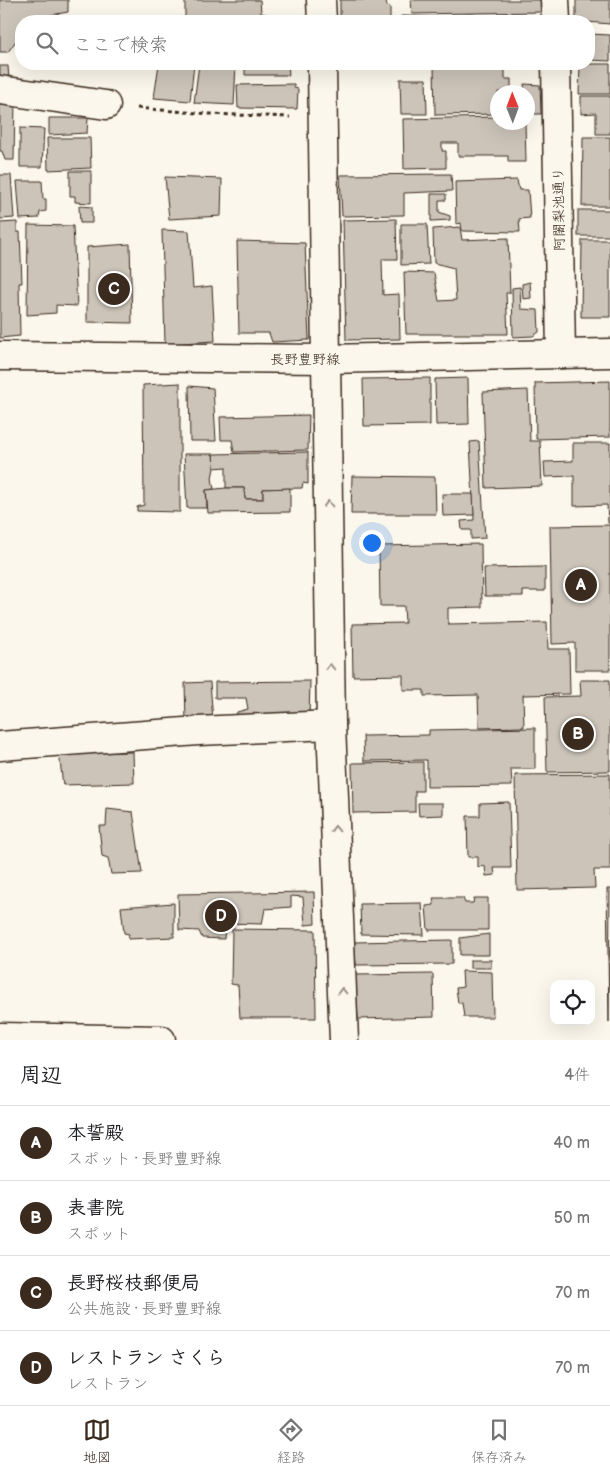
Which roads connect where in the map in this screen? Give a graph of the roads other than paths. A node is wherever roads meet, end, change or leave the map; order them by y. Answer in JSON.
{"nodes":[{"id":1,"x":322,"y":0,"type":"edge"},
{"id":2,"x":556,"y":0,"type":"edge"},
{"id":3,"x":322,"y":15,"type":"edge"},
{"id":4,"x":556,"y":15,"type":"edge"},
{"id":5,"x":322,"y":70,"type":"edge"},
{"id":6,"x":556,"y":70,"type":"edge"},
{"id":7,"x":0,"y":90,"type":"edge"},
{"id":8,"x":106,"y":105,"type":"road end"},
{"id":9,"x":561,"y":354,"type":"junction"},
{"id":10,"x":610,"y":354,"type":"edge"},
{"id":11,"x":0,"y":356,"type":"edge"},
{"id":12,"x":326,"y":359,"type":"junction"},
{"id":13,"x":331,"y":724,"type":"junction"},
{"id":14,"x":0,"y":746,"type":"edge"},
{"id":15,"x":0,"y":1037,"type":"edge"},
{"id":16,"x":161,"y":1040,"type":"edge"},
{"id":17,"x":344,"y":1040,"type":"edge"}],
"edges":[{"from":1,"to":3,"type":"street"},
{"from":2,"to":4,"type":"street"},
{"from":5,"to":12,"type":"street"},
{"from":6,"to":9,"type":"street","name":"阿闍梨池通り"},
{"from":7,"to":8,"type":"street"},
{"from":9,"to":10,"type":"street","name":"長野豊野線"},
{"from":9,"to":12,"type":"street","name":"長野豊野線"},
{"from":11,"to":12,"type":"street","name":"長野豊野線"},
{"from":13,"to":12,"type":"street","one_way":true},
{"from":13,"to":14,"type":"street"},
{"from":17,"to":13,"type":"street","one_way":true},
{"from":15,"to":16,"type":"street"}]}
